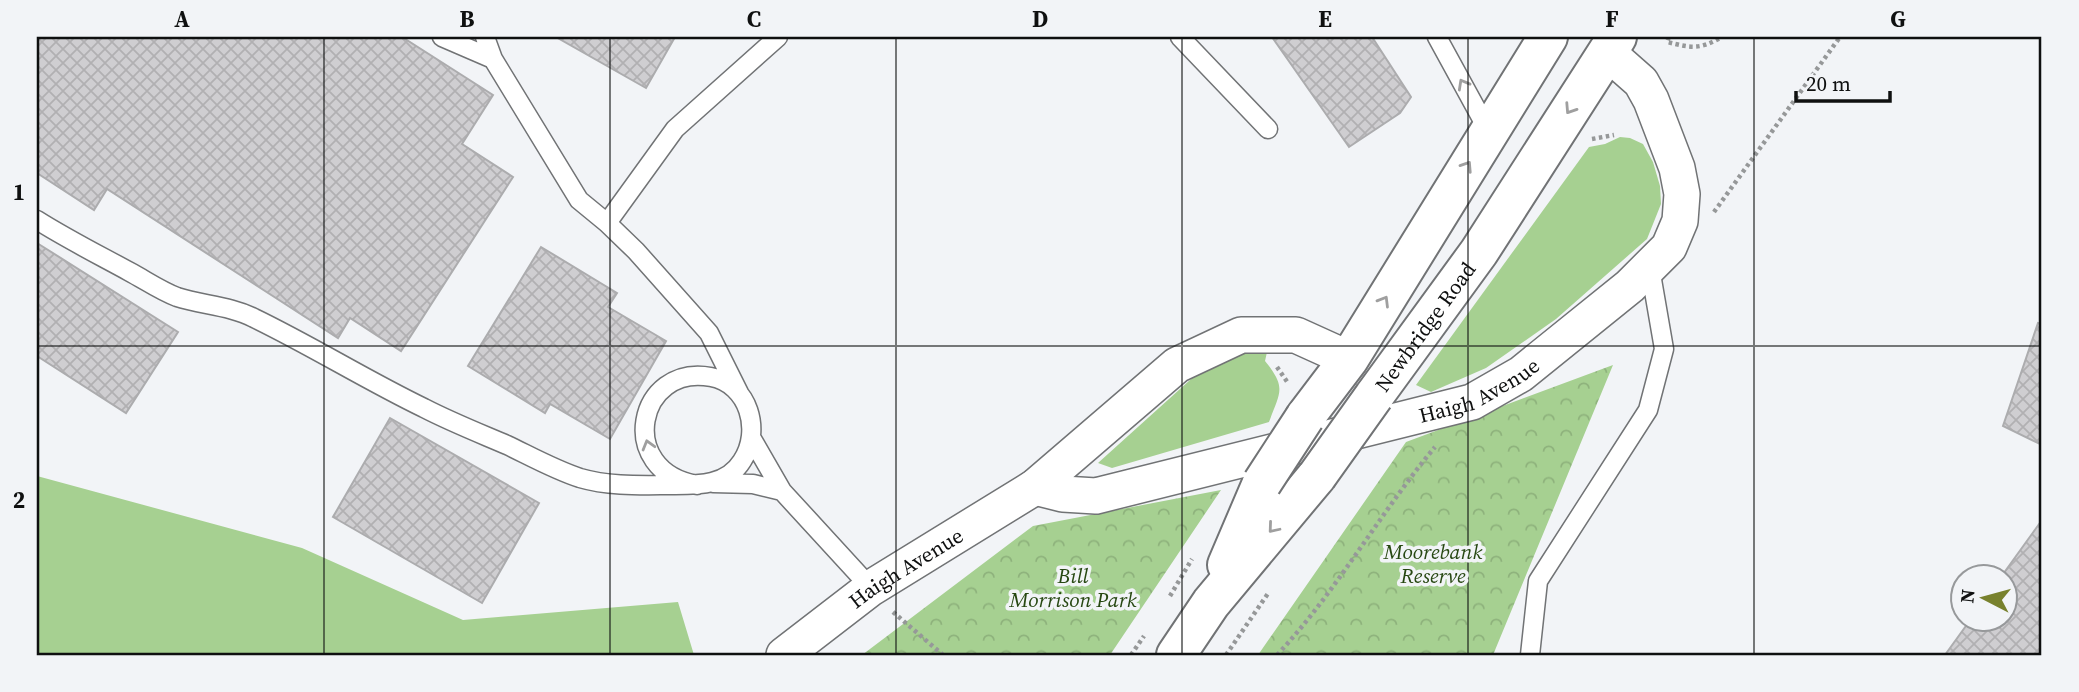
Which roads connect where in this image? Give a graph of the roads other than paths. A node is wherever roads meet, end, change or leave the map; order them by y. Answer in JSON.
{"nodes":[{"id":1,"x":442,"y":37,"type":"edge"},
{"id":2,"x":485,"y":37,"type":"edge"},
{"id":3,"x":778,"y":37,"type":"edge"},
{"id":4,"x":1180,"y":37,"type":"edge"},
{"id":5,"x":1437,"y":37,"type":"edge"},
{"id":6,"x":1548,"y":37,"type":"edge"},
{"id":7,"x":1612,"y":44,"type":"edge"},
{"id":8,"x":493,"y":59,"type":"junction"},
{"id":9,"x":1268,"y":129,"type":"dead end"},
{"id":10,"x":1489,"y":132,"type":"junction"},
{"id":11,"x":37,"y":220,"type":"edge"},
{"id":12,"x":607,"y":223,"type":"junction"},
{"id":13,"x":1650,"y":268,"type":"junction"},
{"id":14,"x":1349,"y":359,"type":"junction"},
{"id":15,"x":740,"y":395,"type":"junction"},
{"id":16,"x":752,"y":439,"type":"junction"},
{"id":17,"x":705,"y":484,"type":"junction"},
{"id":18,"x":1035,"y":487,"type":"junction"},
{"id":19,"x":782,"y":491,"type":"junction"},
{"id":20,"x":871,"y":588,"type":"junction"},
{"id":21,"x":1211,"y":603,"type":"junction"},
{"id":22,"x":785,"y":655,"type":"edge"},
{"id":23,"x":1176,"y":655,"type":"edge"},
{"id":24,"x":1530,"y":655,"type":"edge"}],
"edges":[{"from":1,"to":8,"type":"lane"},
{"from":2,"to":8,"type":"lane"},
{"from":3,"to":12,"type":"lane"},
{"from":4,"to":9,"type":"lane"},
{"from":10,"to":5,"type":"lane","one_way":true},
{"from":6,"to":10,"type":"highway","name":"Newbridge Road"},
{"from":7,"to":13,"type":"street","name":"Haigh Avenue"},
{"from":7,"to":21,"type":"highway","name":"Newbridge Road","one_way":true,"bridge":true},
{"from":8,"to":12,"type":"lane"},
{"from":14,"to":10,"type":"highway","name":"Newbridge Road","one_way":true},
{"from":11,"to":17,"type":"lane"},
{"from":12,"to":15,"type":"lane"},
{"from":13,"to":18,"type":"street","name":"Haigh Avenue"},
{"from":13,"to":24,"type":"lane"},
{"from":14,"to":18,"type":"street","name":"Haigh Avenue"},
{"from":14,"to":21,"type":"highway","name":"Newbridge Road","bridge":true},
{"from":15,"to":16,"type":"lane"},
{"from":17,"to":15,"type":"lane","one_way":true},
{"from":16,"to":17,"type":"lane"},
{"from":16,"to":19,"type":"lane"},
{"from":17,"to":19,"type":"lane"},
{"from":18,"to":20,"type":"street","name":"Haigh Avenue"},
{"from":19,"to":20,"type":"lane"},
{"from":20,"to":22,"type":"street","name":"Haigh Avenue"},
{"from":21,"to":23,"type":"highway","name":"Newbridge Road"}]}
